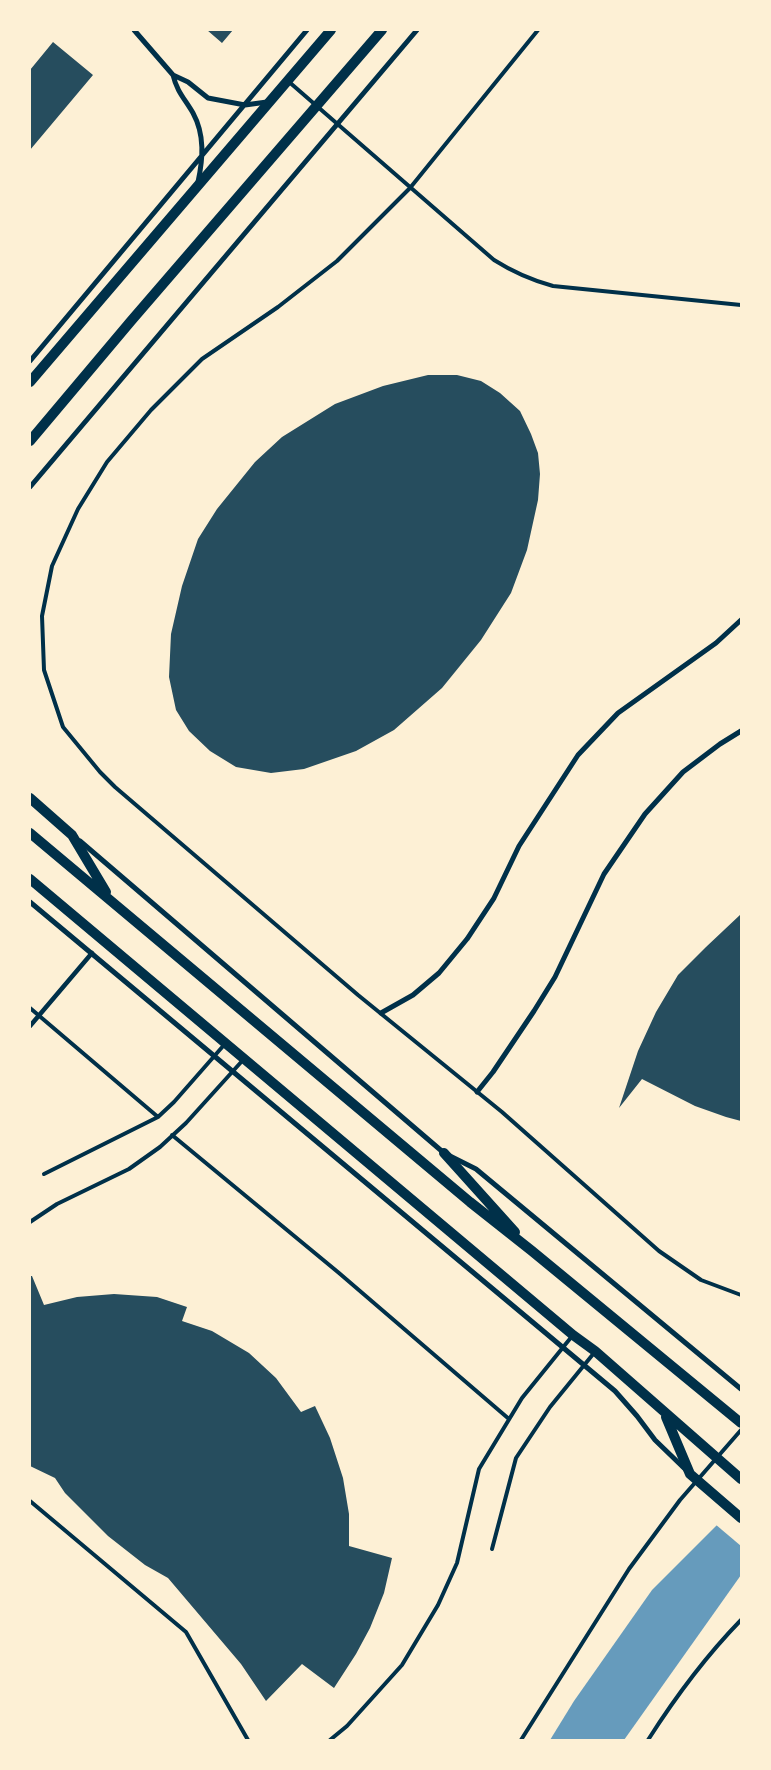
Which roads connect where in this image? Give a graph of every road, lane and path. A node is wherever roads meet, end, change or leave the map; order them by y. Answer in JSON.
{"nodes":[{"id":1,"x":134,"y":30,"type":"edge"},
{"id":2,"x":307,"y":30,"type":"edge"},
{"id":3,"x":331,"y":30,"type":"edge"},
{"id":4,"x":382,"y":30,"type":"edge"},
{"id":5,"x":417,"y":30,"type":"edge"},
{"id":6,"x":538,"y":30,"type":"edge"},
{"id":7,"x":173,"y":75,"type":"junction"},
{"id":8,"x":288,"y":81,"type":"junction"},
{"id":9,"x":270,"y":101,"type":"junction"},
{"id":10,"x":245,"y":105,"type":"junction"},
{"id":11,"x":317,"y":106,"type":"junction"},
{"id":12,"x":338,"y":124,"type":"junction"},
{"id":13,"x":202,"y":157,"type":"junction"},
{"id":14,"x":196,"y":188,"type":"junction"},
{"id":15,"x":410,"y":188,"type":"junction"},
{"id":16,"x":741,"y":305,"type":"edge"},
{"id":17,"x":30,"y":361,"type":"edge"},
{"id":18,"x":30,"y":382,"type":"edge"},
{"id":19,"x":30,"y":441,"type":"edge"},
{"id":20,"x":30,"y":487,"type":"edge"},
{"id":21,"x":741,"y":620,"type":"edge"},
{"id":22,"x":741,"y":731,"type":"edge"},
{"id":23,"x":30,"y":798,"type":"edge"},
{"id":24,"x":30,"y":833,"type":"edge"},
{"id":25,"x":72,"y":835,"type":"junction"},
{"id":26,"x":30,"y":879,"type":"edge"},
{"id":27,"x":110,"y":900,"type":"junction"},
{"id":28,"x":30,"y":902,"type":"edge"},
{"id":29,"x":92,"y":953,"type":"junction"},
{"id":30,"x":30,"y":1008,"type":"edge"},
{"id":31,"x":381,"y":1013,"type":"junction"},
{"id":32,"x":39,"y":1015,"type":"junction"},
{"id":33,"x":30,"y":1026,"type":"edge"},
{"id":34,"x":226,"y":1043,"type":"junction"},
{"id":35,"x":214,"y":1057,"type":"junction"},
{"id":36,"x":244,"y":1059,"type":"junction"},
{"id":37,"x":232,"y":1072,"type":"junction"},
{"id":38,"x":476,"y":1092,"type":"junction"},
{"id":39,"x":158,"y":1117,"type":"junction"},
{"id":40,"x":172,"y":1135,"type":"junction"},
{"id":41,"x":444,"y":1153,"type":"junction"},
{"id":42,"x":44,"y":1174,"type":"dead end"},
{"id":43,"x":30,"y":1222,"type":"edge"},
{"id":44,"x":532,"y":1251,"type":"junction"},
{"id":45,"x":741,"y":1295,"type":"edge"},
{"id":46,"x":573,"y":1336,"type":"junction"},
{"id":47,"x":563,"y":1347,"type":"junction"},
{"id":48,"x":595,"y":1352,"type":"junction"},
{"id":49,"x":584,"y":1365,"type":"junction"},
{"id":50,"x":741,"y":1389,"type":"edge"},
{"id":51,"x":665,"y":1413,"type":"junction"},
{"id":52,"x":509,"y":1419,"type":"junction"},
{"id":53,"x":741,"y":1423,"type":"edge"},
{"id":54,"x":741,"y":1430,"type":"edge"},
{"id":55,"x":690,"y":1474,"type":"junction"},
{"id":56,"x":741,"y":1479,"type":"edge"},
{"id":57,"x":30,"y":1501,"type":"edge"},
{"id":58,"x":741,"y":1518,"type":"edge"},
{"id":59,"x":492,"y":1549,"type":"dead end"},
{"id":60,"x":741,"y":1620,"type":"edge"},
{"id":61,"x":248,"y":1740,"type":"edge"},
{"id":62,"x":330,"y":1740,"type":"edge"},
{"id":63,"x":521,"y":1740,"type":"edge"},
{"id":64,"x":648,"y":1740,"type":"edge"}],
"edges":[{"from":1,"to":7,"type":"street"},
{"from":2,"to":10,"type":"street"},
{"from":3,"to":8,"type":"main road"},
{"from":4,"to":11,"type":"main road"},
{"from":5,"to":12,"type":"street"},
{"from":6,"to":15,"type":"lane"},
{"from":7,"to":10,"type":"street"},
{"from":7,"to":13,"type":"street"},
{"from":8,"to":9,"type":"main road"},
{"from":8,"to":11,"type":"lane"},
{"from":9,"to":10,"type":"street"},
{"from":9,"to":14,"type":"main road"},
{"from":10,"to":13,"type":"street"},
{"from":11,"to":12,"type":"lane"},
{"from":11,"to":19,"type":"main road"},
{"from":12,"to":15,"type":"lane"},
{"from":12,"to":20,"type":"street"},
{"from":13,"to":14,"type":"street"},
{"from":13,"to":17,"type":"street"},
{"from":14,"to":18,"type":"main road"},
{"from":15,"to":16,"type":"lane"},
{"from":15,"to":31,"type":"lane"},
{"from":21,"to":31,"type":"street"},
{"from":22,"to":38,"type":"street"},
{"from":23,"to":25,"type":"main road"},
{"from":24,"to":27,"type":"main road"},
{"from":25,"to":27,"type":"main road"},
{"from":25,"to":41,"type":"street"},
{"from":26,"to":34,"type":"main road"},
{"from":27,"to":44,"type":"main road"},
{"from":28,"to":29,"type":"street"},
{"from":29,"to":32,"type":"street"},
{"from":29,"to":35,"type":"street"},
{"from":30,"to":32,"type":"lane"},
{"from":31,"to":38,"type":"lane"},
{"from":32,"to":33,"type":"street"},
{"from":32,"to":39,"type":"lane"},
{"from":34,"to":35,"type":"lane"},
{"from":34,"to":36,"type":"main road"},
{"from":35,"to":37,"type":"street"},
{"from":35,"to":39,"type":"lane"},
{"from":36,"to":37,"type":"lane"},
{"from":36,"to":46,"type":"main road"},
{"from":37,"to":40,"type":"lane"},
{"from":37,"to":47,"type":"street"},
{"from":38,"to":45,"type":"lane"},
{"from":39,"to":42,"type":"lane"},
{"from":40,"to":43,"type":"lane"},
{"from":40,"to":52,"type":"lane"},
{"from":41,"to":44,"type":"main road"},
{"from":41,"to":50,"type":"street"},
{"from":44,"to":53,"type":"main road"},
{"from":46,"to":47,"type":"lane"},
{"from":46,"to":48,"type":"main road"},
{"from":47,"to":49,"type":"street"},
{"from":47,"to":52,"type":"lane"},
{"from":48,"to":49,"type":"lane"},
{"from":48,"to":51,"type":"main road"},
{"from":49,"to":55,"type":"street"},
{"from":49,"to":59,"type":"lane"},
{"from":51,"to":55,"type":"main road"},
{"from":51,"to":56,"type":"main road"},
{"from":52,"to":62,"type":"lane"},
{"from":54,"to":63,"type":"lane"},
{"from":55,"to":58,"type":"main road"},
{"from":57,"to":61,"type":"lane"},
{"from":60,"to":64,"type":"lane"}]}
